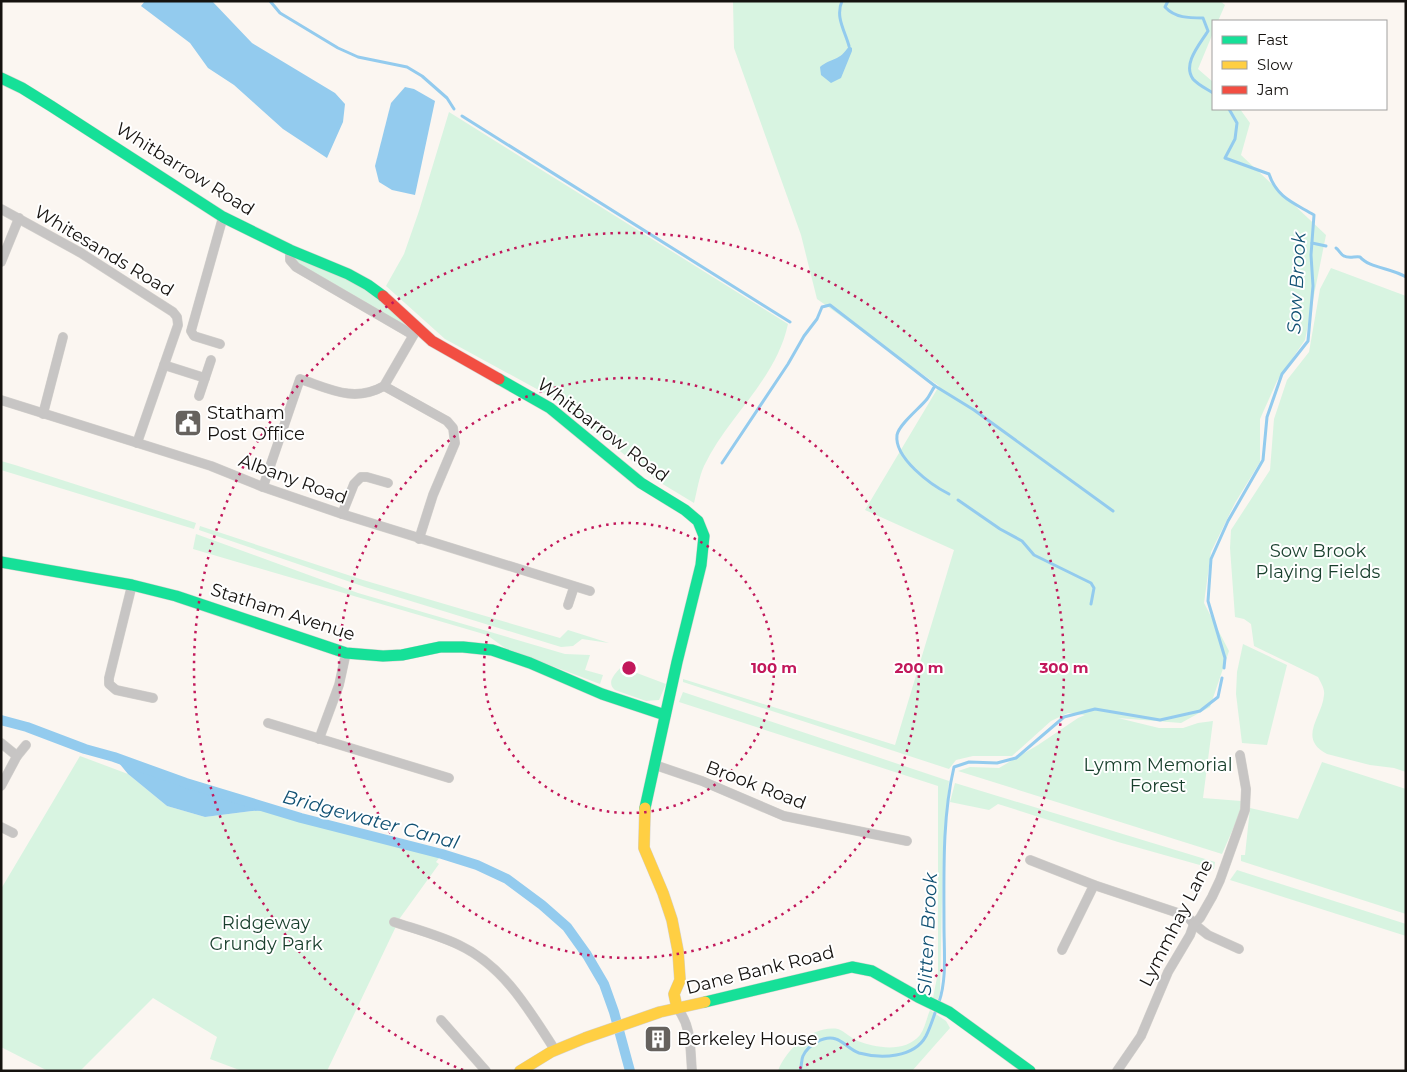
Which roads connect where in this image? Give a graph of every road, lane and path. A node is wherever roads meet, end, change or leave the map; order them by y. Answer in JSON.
{"nodes":[{"id":1,"x":1,"y":78,"type":"edge"},
{"id":2,"x":1,"y":209,"type":"edge"},
{"id":3,"x":19,"y":218,"type":"junction"},
{"id":4,"x":224,"y":218,"type":"junction"},
{"id":5,"x":290,"y":250,"type":"junction"},
{"id":6,"x":1,"y":262,"type":"edge"},
{"id":7,"x":415,"y":332,"type":"junction"},
{"id":8,"x":63,"y":337,"type":"dead end"},
{"id":9,"x":220,"y":344,"type":"dead end"},
{"id":10,"x":211,"y":360,"type":"dead end"},
{"id":11,"x":164,"y":365,"type":"junction"},
{"id":12,"x":205,"y":378,"type":"junction"},
{"id":13,"x":384,"y":386,"type":"junction"},
{"id":14,"x":199,"y":396,"type":"dead end"},
{"id":15,"x":1,"y":400,"type":"edge"},
{"id":16,"x":44,"y":414,"type":"junction"},
{"id":17,"x":137,"y":443,"type":"junction"},
{"id":18,"x":388,"y":483,"type":"dead end"},
{"id":19,"x":263,"y":487,"type":"junction"},
{"id":20,"x":342,"y":514,"type":"junction"},
{"id":21,"x":419,"y":539,"type":"junction"},
{"id":22,"x":1,"y":562,"type":"edge"},
{"id":23,"x":132,"y":584,"type":"junction"},
{"id":24,"x":574,"y":587,"type":"junction"},
{"id":25,"x":590,"y":591,"type":"dead end"},
{"id":26,"x":568,"y":605,"type":"dead end"},
{"id":27,"x":346,"y":653,"type":"junction"},
{"id":28,"x":153,"y":698,"type":"dead end"},
{"id":29,"x":665,"y":715,"type":"junction"},
{"id":30,"x":268,"y":723,"type":"dead end"},
{"id":31,"x":319,"y":739,"type":"junction"},
{"id":32,"x":1,"y":743,"type":"edge"},
{"id":33,"x":26,"y":745,"type":"dead end"},
{"id":34,"x":1240,"y":755,"type":"dead end"},
{"id":35,"x":18,"y":756,"type":"junction"},
{"id":36,"x":655,"y":765,"type":"junction"},
{"id":37,"x":449,"y":778,"type":"dead end"},
{"id":38,"x":1,"y":786,"type":"edge"},
{"id":39,"x":1,"y":827,"type":"edge"},
{"id":40,"x":13,"y":833,"type":"dead end"},
{"id":41,"x":907,"y":841,"type":"dead end"},
{"id":42,"x":1030,"y":860,"type":"dead end"},
{"id":43,"x":1094,"y":885,"type":"junction"},
{"id":44,"x":394,"y":922,"type":"dead end"},
{"id":45,"x":1194,"y":924,"type":"junction"},
{"id":46,"x":1239,"y":949,"type":"dead end"},
{"id":47,"x":1062,"y":950,"type":"dead end"},
{"id":48,"x":677,"y":1008,"type":"junction"},
{"id":49,"x":442,"y":1020,"type":"dead end"},
{"id":50,"x":555,"y":1050,"type":"junction"},
{"id":51,"x":486,"y":1071,"type":"edge"},
{"id":52,"x":520,"y":1071,"type":"edge"},
{"id":53,"x":692,"y":1071,"type":"edge"},
{"id":54,"x":1030,"y":1071,"type":"edge"},
{"id":55,"x":1117,"y":1071,"type":"edge"}],
"edges":[{"from":1,"to":4,"type":"street","name":"Whitbarrow Road"},
{"from":2,"to":3,"type":"street","name":"Whitesands Road"},
{"from":3,"to":6,"type":"street"},
{"from":3,"to":11,"type":"street","name":"Whitesands Road"},
{"from":4,"to":5,"type":"street","name":"Whitbarrow Road"},
{"from":4,"to":9,"type":"street"},
{"from":5,"to":7,"type":"street","name":"Whitbarrow Road"},
{"from":5,"to":7,"type":"street"},
{"from":7,"to":13,"type":"street"},
{"from":7,"to":29,"type":"street","name":"Whitbarrow Road"},
{"from":8,"to":16,"type":"street"},
{"from":10,"to":12,"type":"street"},
{"from":11,"to":12,"type":"street"},
{"from":11,"to":17,"type":"street","name":"Whitesands Road"},
{"from":12,"to":14,"type":"street"},
{"from":13,"to":19,"type":"street"},
{"from":13,"to":21,"type":"street"},
{"from":15,"to":16,"type":"street","name":"Albany Road"},
{"from":16,"to":17,"type":"street","name":"Albany Road"},
{"from":17,"to":19,"type":"street","name":"Albany Road"},
{"from":18,"to":20,"type":"street"},
{"from":19,"to":20,"type":"street","name":"Albany Road"},
{"from":20,"to":21,"type":"street","name":"Albany Road"},
{"from":21,"to":24,"type":"street","name":"Albany Road"},
{"from":22,"to":23,"type":"street","name":"Statham Avenue"},
{"from":23,"to":27,"type":"street","name":"Statham Avenue"},
{"from":23,"to":28,"type":"street"},
{"from":24,"to":25,"type":"street","name":"Albany Road"},
{"from":24,"to":26,"type":"street"},
{"from":27,"to":29,"type":"street","name":"Statham Avenue"},
{"from":27,"to":31,"type":"street"},
{"from":29,"to":36,"type":"street","name":"Whitbarrow Road"},
{"from":30,"to":31,"type":"street"},
{"from":31,"to":37,"type":"street"},
{"from":32,"to":35,"type":"street"},
{"from":33,"to":35,"type":"street"},
{"from":34,"to":45,"type":"street","name":"Lymmhay Lane"},
{"from":35,"to":38,"type":"street"},
{"from":36,"to":41,"type":"street","name":"Brook Road"},
{"from":36,"to":48,"type":"street","name":"Whitbarrow Road"},
{"from":39,"to":40,"type":"street"},
{"from":42,"to":43,"type":"street"},
{"from":43,"to":45,"type":"street"},
{"from":43,"to":47,"type":"street"},
{"from":44,"to":50,"type":"street"},
{"from":45,"to":46,"type":"street"},
{"from":45,"to":55,"type":"street","name":"Lymmhay Lane"},
{"from":48,"to":50,"type":"street","name":"Dane Bank Road"},
{"from":48,"to":53,"type":"street","name":"Whitbarrow Road"},
{"from":48,"to":54,"type":"street","name":"Dane Bank Road"},
{"from":49,"to":51,"type":"street"},
{"from":50,"to":52,"type":"street","name":"Dane Bank Road"}]}
